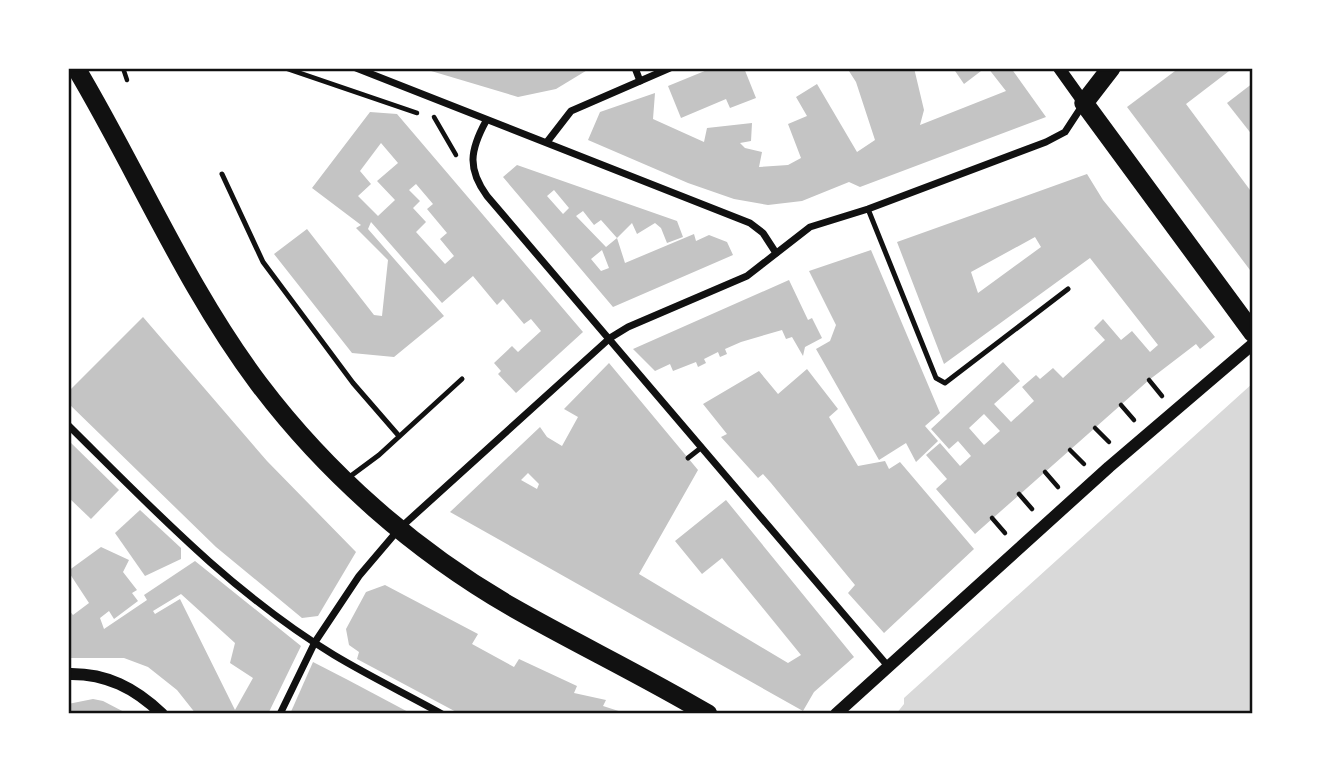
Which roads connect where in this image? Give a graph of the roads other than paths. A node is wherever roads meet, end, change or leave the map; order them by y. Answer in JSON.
{"nodes":[{"id":1,"x":76,"y":68,"type":"edge"},
{"id":2,"x":356,"y":68,"type":"edge"},
{"id":3,"x":635,"y":68,"type":"edge"},
{"id":4,"x":670,"y":68,"type":"edge"},
{"id":5,"x":1059,"y":68,"type":"edge"},
{"id":6,"x":1111,"y":68,"type":"edge"},
{"id":7,"x":640,"y":81,"type":"junction"},
{"id":8,"x":1084,"y":103,"type":"junction"},
{"id":9,"x":486,"y":121,"type":"junction"},
{"id":10,"x":547,"y":142,"type":"junction"},
{"id":11,"x":222,"y":174,"type":"dead end"},
{"id":12,"x":868,"y":209,"type":"junction"},
{"id":13,"x":776,"y":253,"type":"junction"},
{"id":14,"x":1068,"y":289,"type":"dead end"},
{"id":15,"x":1253,"y":333,"type":"edge"},
{"id":16,"x":610,"y":338,"type":"junction"},
{"id":17,"x":1253,"y":344,"type":"edge"},
{"id":18,"x":462,"y":379,"type":"dead end"},
{"id":19,"x":68,"y":425,"type":"edge"},
{"id":20,"x":399,"y":436,"type":"junction"},
{"id":21,"x":702,"y":447,"type":"junction"},
{"id":22,"x":688,"y":458,"type":"dead end"},
{"id":23,"x":345,"y":480,"type":"junction"},
{"id":24,"x":398,"y":528,"type":"junction"},
{"id":25,"x":315,"y":642,"type":"junction"},
{"id":26,"x":887,"y":665,"type":"junction"},
{"id":27,"x":68,"y":674,"type":"edge"},
{"id":28,"x":162,"y":714,"type":"edge"},
{"id":29,"x":280,"y":714,"type":"edge"},
{"id":30,"x":442,"y":714,"type":"edge"},
{"id":31,"x":708,"y":714,"type":"edge"},
{"id":32,"x":836,"y":714,"type":"edge"}],
"edges":[{"from":1,"to":23,"type":"highway"},
{"from":2,"to":9,"type":"street"},
{"from":3,"to":7,"type":"street"},
{"from":4,"to":7,"type":"street"},
{"from":5,"to":8,"type":"street"},
{"from":6,"to":8,"type":"highway"},
{"from":7,"to":10,"type":"street"},
{"from":8,"to":12,"type":"street"},
{"from":8,"to":15,"type":"highway"},
{"from":9,"to":10,"type":"street"},
{"from":9,"to":16,"type":"street"},
{"from":10,"to":13,"type":"street"},
{"from":11,"to":20,"type":"lane"},
{"from":12,"to":13,"type":"street"},
{"from":12,"to":14,"type":"lane"},
{"from":13,"to":16,"type":"street"},
{"from":16,"to":21,"type":"street"},
{"from":16,"to":24,"type":"street"},
{"from":17,"to":26,"type":"street"},
{"from":18,"to":20,"type":"lane"},
{"from":19,"to":25,"type":"street"},
{"from":20,"to":23,"type":"lane"},
{"from":21,"to":22,"type":"lane"},
{"from":21,"to":26,"type":"street"},
{"from":23,"to":24,"type":"highway"},
{"from":24,"to":25,"type":"street"},
{"from":24,"to":31,"type":"highway"},
{"from":25,"to":29,"type":"street"},
{"from":25,"to":30,"type":"street"},
{"from":26,"to":32,"type":"street"},
{"from":27,"to":28,"type":"street"}]}
